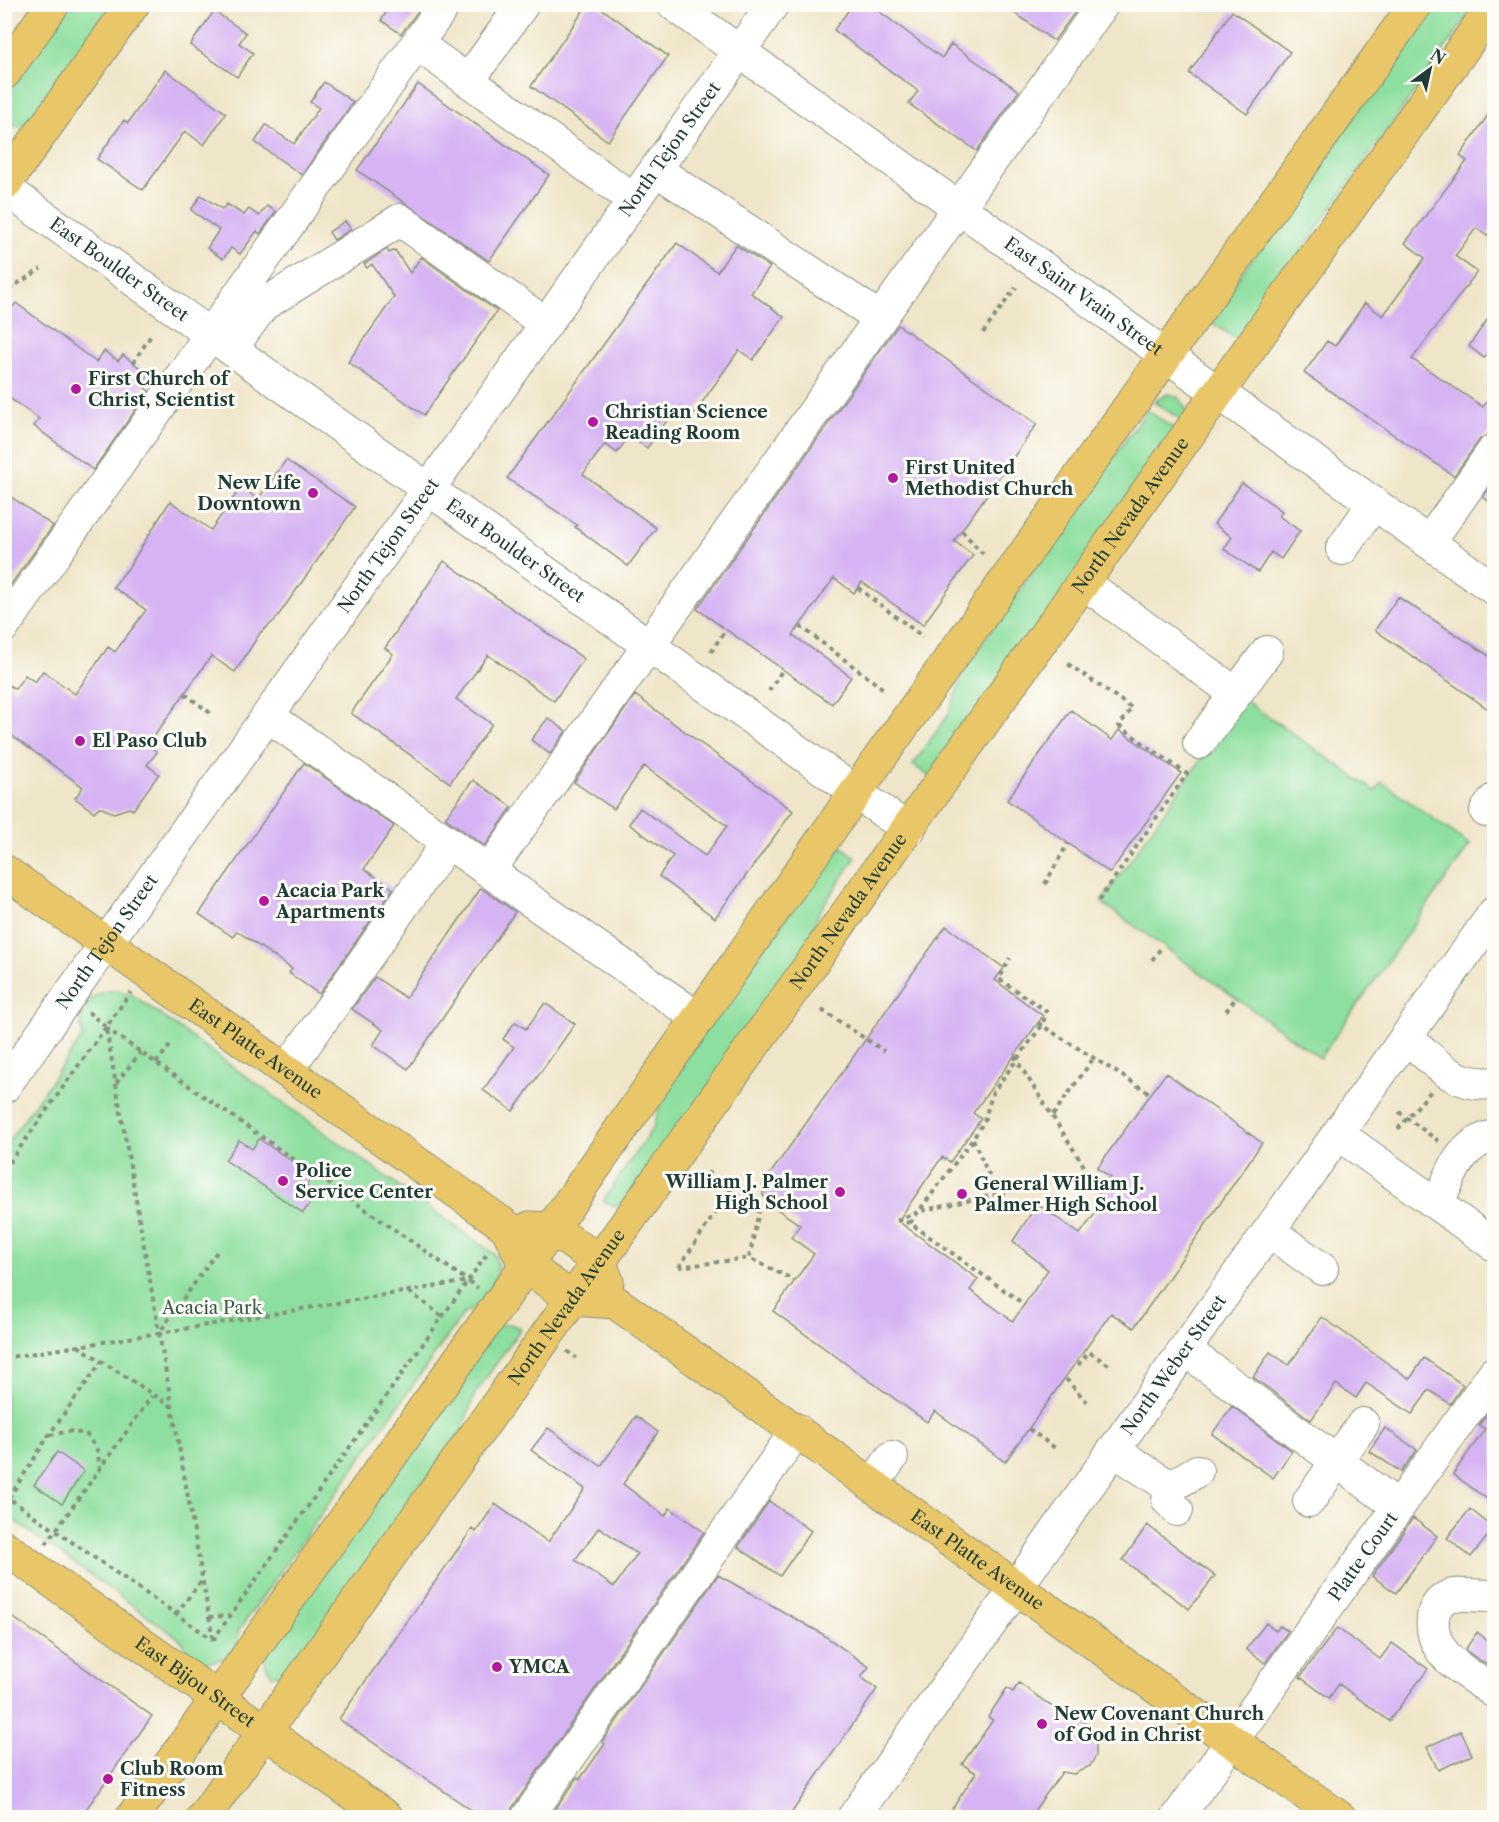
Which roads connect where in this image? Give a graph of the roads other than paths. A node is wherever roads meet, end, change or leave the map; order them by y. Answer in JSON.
{"nodes":[{"id":1,"x":53,"y":4,"type":"edge"},
{"id":2,"x":133,"y":4,"type":"edge"},
{"id":3,"x":445,"y":4,"type":"edge"},
{"id":4,"x":523,"y":4,"type":"edge"},
{"id":5,"x":673,"y":4,"type":"edge"},
{"id":6,"x":772,"y":4,"type":"edge"},
{"id":7,"x":1103,"y":4,"type":"edge"},
{"id":8,"x":1416,"y":4,"type":"edge"},
{"id":9,"x":1494,"y":5,"type":"edge"},
{"id":10,"x":417,"y":44,"type":"junction"},
{"id":11,"x":739,"y":52,"type":"junction"},
{"id":12,"x":4,"y":73,"type":"edge"},
{"id":13,"x":468,"y":81,"type":"junction"},
{"id":14,"x":656,"y":170,"type":"junction"},
{"id":15,"x":4,"y":186,"type":"edge"},
{"id":16,"x":634,"y":200,"type":"junction"},
{"id":17,"x":958,"y":209,"type":"junction"},
{"id":18,"x":880,"y":318,"type":"junction"},
{"id":19,"x":546,"y":324,"type":"junction"},
{"id":20,"x":221,"y":342,"type":"junction"},
{"id":21,"x":1166,"y":357,"type":"junction"},
{"id":22,"x":1219,"y":392,"type":"junction"},
{"id":23,"x":1494,"y":450,"type":"edge"},
{"id":24,"x":429,"y":489,"type":"junction"},
{"id":25,"x":1374,"y":503,"type":"junction"},
{"id":26,"x":1429,"y":542,"type":"junction"},
{"id":27,"x":1342,"y":549,"type":"dead end"},
{"id":28,"x":1084,"y":583,"type":"junction"},
{"id":29,"x":1494,"y":589,"type":"edge"},
{"id":30,"x":4,"y":626,"type":"edge"},
{"id":31,"x":650,"y":645,"type":"junction"},
{"id":32,"x":1267,"y":652,"type":"dead end"},
{"id":33,"x":1235,"y":693,"type":"junction"},
{"id":34,"x":268,"y":716,"type":"junction"},
{"id":35,"x":1199,"y":742,"type":"dead end"},
{"id":36,"x":856,"y":792,"type":"junction"},
{"id":37,"x":909,"y":830,"type":"junction"},
{"id":38,"x":448,"y":842,"type":"junction"},
{"id":39,"x":4,"y":871,"type":"edge"},
{"id":40,"x":489,"y":871,"type":"junction"},
{"id":41,"x":1494,"y":913,"type":"edge"},
{"id":42,"x":107,"y":943,"type":"junction"},
{"id":43,"x":698,"y":1018,"type":"junction"},
{"id":44,"x":1407,"y":1037,"type":"junction"},
{"id":45,"x":287,"y":1071,"type":"junction"},
{"id":46,"x":1494,"y":1083,"type":"edge"},
{"id":47,"x":4,"y":1087,"type":"edge"},
{"id":48,"x":1338,"y":1134,"type":"junction"},
{"id":49,"x":1494,"y":1136,"type":"edge"},
{"id":50,"x":1438,"y":1205,"type":"junction"},
{"id":51,"x":507,"y":1227,"type":"junction"},
{"id":52,"x":552,"y":1228,"type":"junction"},
{"id":53,"x":1269,"y":1231,"type":"junction"},
{"id":54,"x":1494,"y":1245,"type":"edge"},
{"id":55,"x":599,"y":1262,"type":"junction"},
{"id":56,"x":526,"y":1266,"type":"junction"},
{"id":57,"x":1331,"y":1270,"type":"dead end"},
{"id":58,"x":573,"y":1299,"type":"junction"},
{"id":59,"x":615,"y":1302,"type":"junction"},
{"id":60,"x":1185,"y":1350,"type":"junction"},
{"id":61,"x":1494,"y":1372,"type":"edge"},
{"id":62,"x":1364,"y":1424,"type":"dead end"},
{"id":63,"x":797,"y":1430,"type":"junction"},
{"id":64,"x":1113,"y":1450,"type":"junction"},
{"id":65,"x":892,"y":1457,"type":"dead end"},
{"id":66,"x":1337,"y":1461,"type":"junction"},
{"id":67,"x":1197,"y":1471,"type":"dead end"},
{"id":68,"x":873,"y":1484,"type":"junction"},
{"id":69,"x":1309,"y":1502,"type":"dead end"},
{"id":70,"x":1399,"y":1506,"type":"junction"},
{"id":71,"x":4,"y":1547,"type":"edge"},
{"id":72,"x":1017,"y":1586,"type":"junction"},
{"id":73,"x":1494,"y":1596,"type":"edge"},
{"id":74,"x":1494,"y":1692,"type":"edge"},
{"id":75,"x":218,"y":1697,"type":"junction"},
{"id":76,"x":265,"y":1730,"type":"junction"},
{"id":77,"x":1232,"y":1740,"type":"junction"},
{"id":78,"x":132,"y":1818,"type":"edge"},
{"id":79,"x":203,"y":1818,"type":"edge"},
{"id":80,"x":387,"y":1818,"type":"edge"},
{"id":81,"x":527,"y":1818,"type":"edge"},
{"id":82,"x":853,"y":1818,"type":"edge"},
{"id":83,"x":1177,"y":1818,"type":"edge"},
{"id":84,"x":1340,"y":1818,"type":"edge"}],
"edges":[{"from":1,"to":12,"type":"main road"},
{"from":2,"to":15,"type":"main road"},
{"from":3,"to":10,"type":"street"},
{"from":4,"to":13,"type":"street"},
{"from":5,"to":11,"type":"street","name":"East Saint Vrain Street"},
{"from":6,"to":11,"type":"street","name":"North Tejon Street"},
{"from":7,"to":17,"type":"street"},
{"from":8,"to":21,"type":"main road"},
{"from":9,"to":22,"type":"main road","name":"North Nevada Avenue"},
{"from":10,"to":13,"type":"street"},
{"from":10,"to":20,"type":"street"},
{"from":11,"to":14,"type":"street","name":"North Tejon Street"},
{"from":11,"to":17,"type":"street","name":"East Saint Vrain Street"},
{"from":13,"to":16,"type":"street"},
{"from":14,"to":16,"type":"street","name":"North Tejon Street"},
{"from":14,"to":18,"type":"street"},
{"from":15,"to":20,"type":"street","name":"East Boulder Street"},
{"from":16,"to":19,"type":"street","name":"North Tejon Street"},
{"from":17,"to":18,"type":"street"},
{"from":17,"to":21,"type":"street","name":"East Saint Vrain Street"},
{"from":18,"to":31,"type":"street"},
{"from":19,"to":20,"type":"street"},
{"from":19,"to":24,"type":"street","name":"North Tejon Street"},
{"from":20,"to":24,"type":"street","name":"East Boulder Street"},
{"from":20,"to":30,"type":"street"},
{"from":21,"to":22,"type":"street","name":"East Saint Vrain Street"},
{"from":21,"to":36,"type":"main road"},
{"from":22,"to":25,"type":"street","name":"East Saint Vrain Street"},
{"from":22,"to":28,"type":"main road","name":"North Nevada Avenue"},
{"from":23,"to":26,"type":"street"},
{"from":24,"to":31,"type":"street","name":"East Boulder Street"},
{"from":24,"to":34,"type":"street","name":"North Tejon Street"},
{"from":25,"to":26,"type":"street","name":"East Saint Vrain Street"},
{"from":25,"to":27,"type":"street"},
{"from":26,"to":29,"type":"street","name":"East Saint Vrain Street"},
{"from":28,"to":33,"type":"street"},
{"from":28,"to":37,"type":"main road","name":"North Nevada Avenue"},
{"from":31,"to":36,"type":"street","name":"East Boulder Street"},
{"from":31,"to":40,"type":"street"},
{"from":32,"to":33,"type":"street"},
{"from":33,"to":35,"type":"street"},
{"from":34,"to":38,"type":"street"},
{"from":34,"to":42,"type":"street","name":"North Tejon Street"},
{"from":36,"to":37,"type":"street","name":"East Boulder Street"},
{"from":36,"to":43,"type":"main road"},
{"from":37,"to":55,"type":"main road","name":"North Nevada Avenue"},
{"from":38,"to":40,"type":"street"},
{"from":38,"to":45,"type":"street"},
{"from":39,"to":42,"type":"main road","name":"East Platte Avenue"},
{"from":40,"to":43,"type":"street"},
{"from":41,"to":44,"type":"street","name":"North Weber Street"},
{"from":42,"to":45,"type":"main road","name":"East Platte Avenue"},
{"from":42,"to":47,"type":"street","name":"North Tejon Street"},
{"from":43,"to":52,"type":"main road"},
{"from":44,"to":46,"type":"street"},
{"from":44,"to":48,"type":"street","name":"North Weber Street"},
{"from":45,"to":51,"type":"main road","name":"East Platte Avenue"},
{"from":48,"to":50,"type":"street"},
{"from":48,"to":53,"type":"street","name":"North Weber Street"},
{"from":49,"to":50,"type":"street"},
{"from":50,"to":54,"type":"street"},
{"from":51,"to":52,"type":"main road"},
{"from":51,"to":56,"type":"main road","name":"East Platte Avenue"},
{"from":52,"to":55,"type":"main road"},
{"from":52,"to":56,"type":"main road"},
{"from":53,"to":57,"type":"street"},
{"from":53,"to":60,"type":"street","name":"North Weber Street"},
{"from":55,"to":58,"type":"main road","name":"North Nevada Avenue"},
{"from":55,"to":59,"type":"main road"},
{"from":56,"to":58,"type":"main road","name":"East Platte Avenue"},
{"from":56,"to":75,"type":"main road"},
{"from":58,"to":59,"type":"main road"},
{"from":58,"to":76,"type":"main road","name":"North Nevada Avenue"},
{"from":59,"to":63,"type":"main road","name":"East Platte Avenue"},
{"from":60,"to":64,"type":"street","name":"North Weber Street"},
{"from":60,"to":66,"type":"street"},
{"from":61,"to":70,"type":"street","name":"Platte Court"},
{"from":62,"to":66,"type":"street"},
{"from":63,"to":68,"type":"main road","name":"East Platte Avenue"},
{"from":63,"to":81,"type":"street"},
{"from":64,"to":67,"type":"street"},
{"from":64,"to":72,"type":"street","name":"North Weber Street"},
{"from":65,"to":68,"type":"street"},
{"from":66,"to":69,"type":"street"},
{"from":66,"to":70,"type":"street"},
{"from":68,"to":72,"type":"main road","name":"East Platte Avenue"},
{"from":70,"to":77,"type":"street","name":"Platte Court"},
{"from":71,"to":75,"type":"main road","name":"East Bijou Street"},
{"from":72,"to":77,"type":"main road","name":"East Platte Avenue"},
{"from":72,"to":82,"type":"street","name":"North Weber Street"},
{"from":73,"to":74,"type":"street"},
{"from":75,"to":76,"type":"main road","name":"East Bijou Street"},
{"from":75,"to":78,"type":"main road"},
{"from":76,"to":79,"type":"main road","name":"North Nevada Avenue"},
{"from":76,"to":80,"type":"main road","name":"East Bijou Street"},
{"from":77,"to":83,"type":"street","name":"Platte Court"},
{"from":77,"to":84,"type":"main road","name":"East Platte Avenue"}]}
